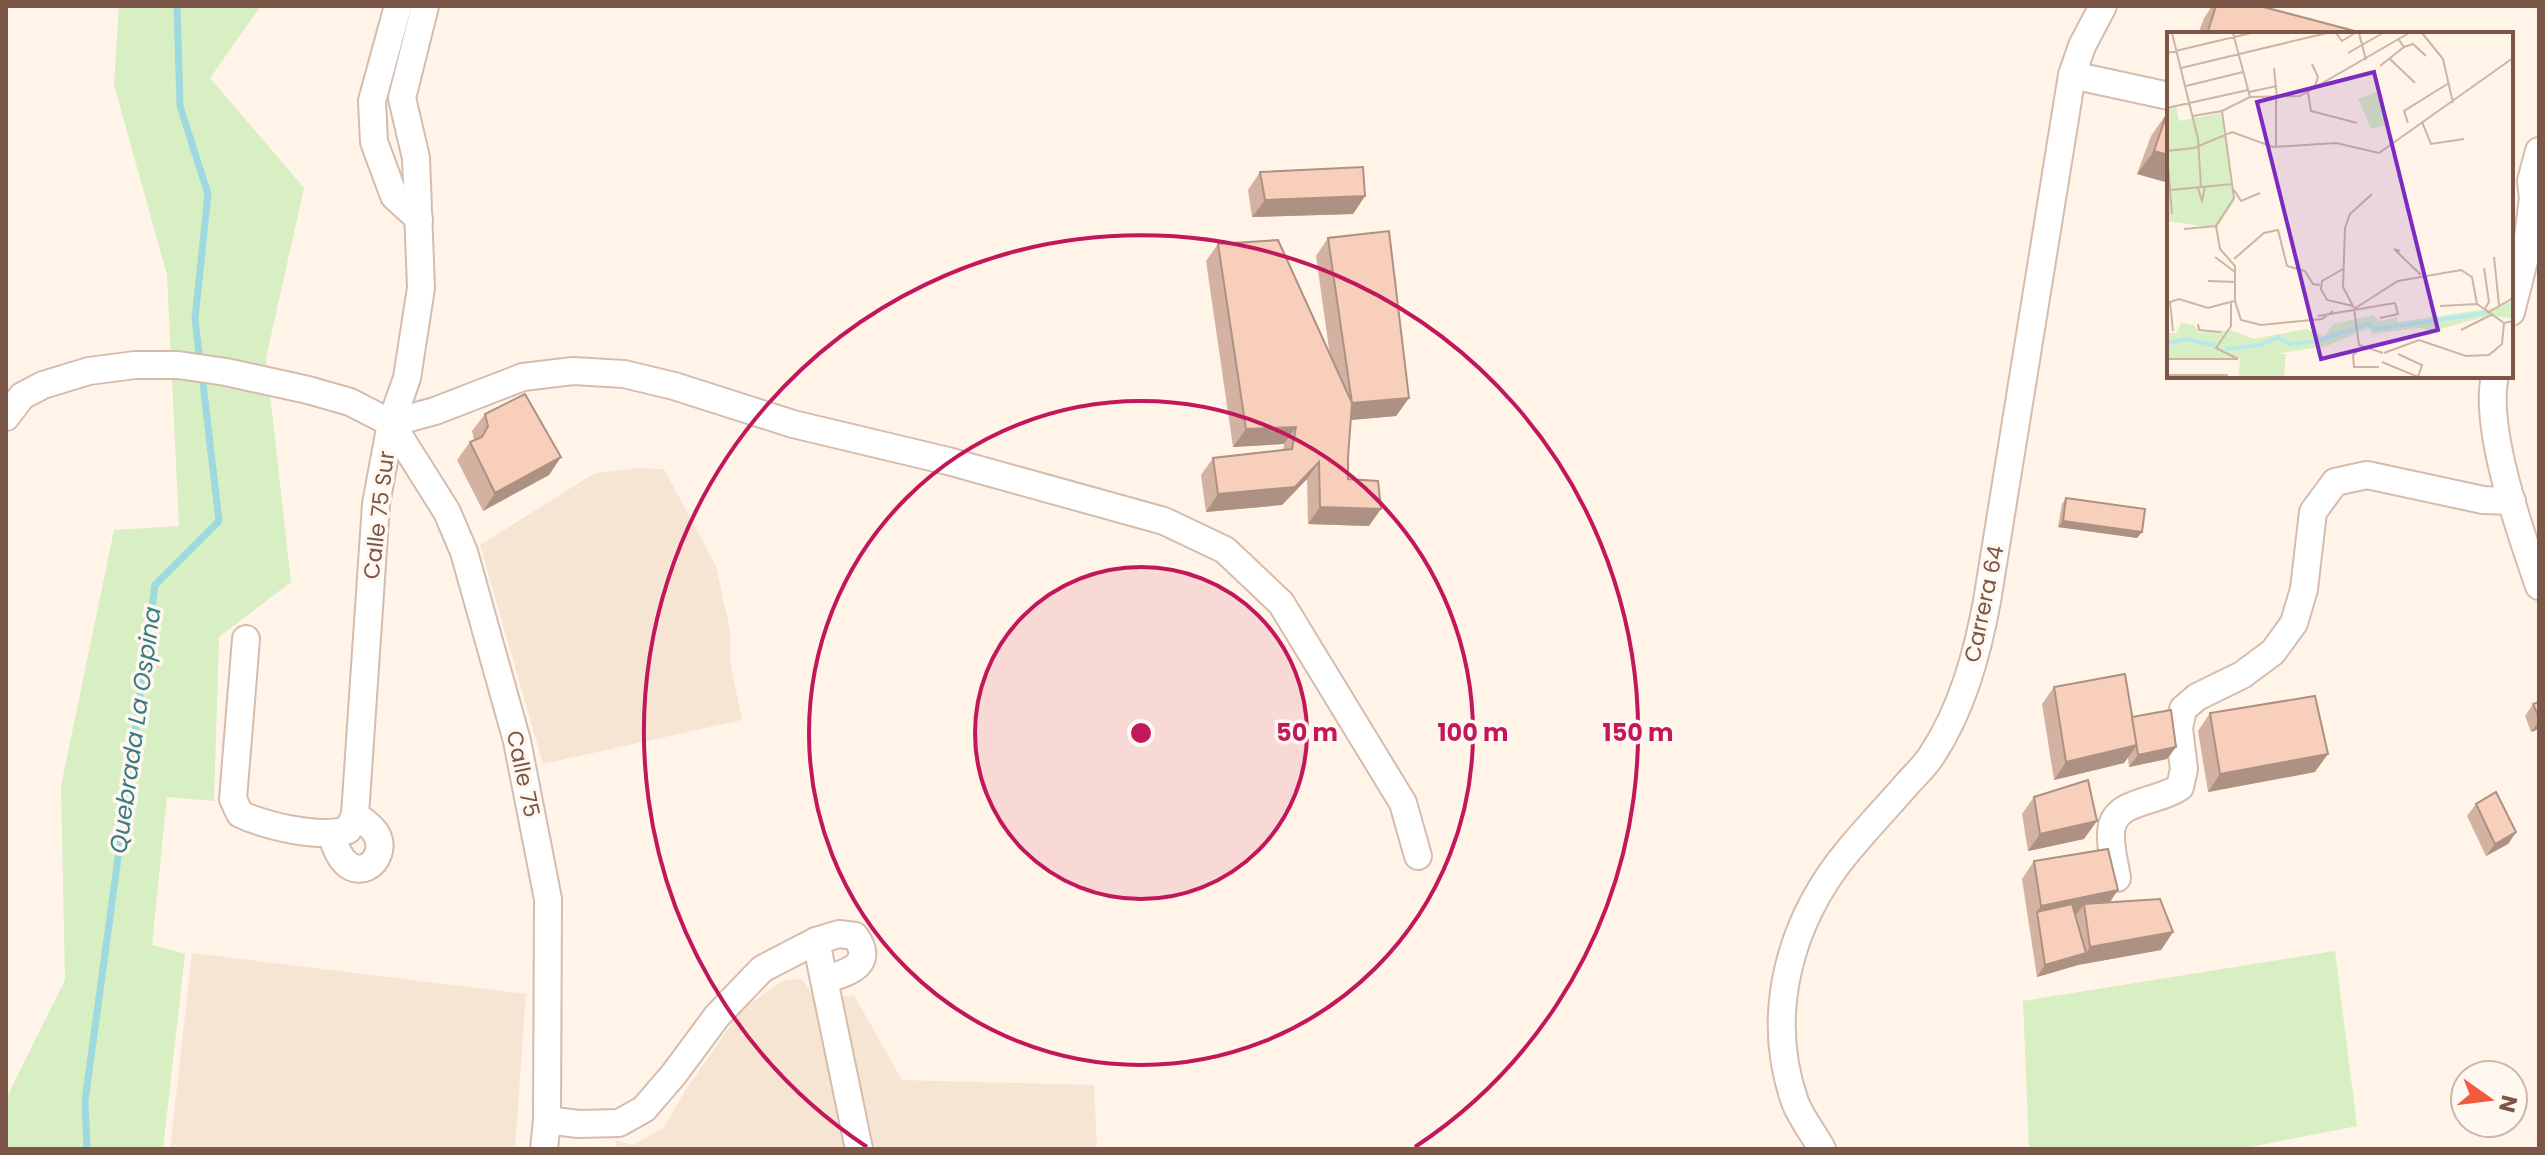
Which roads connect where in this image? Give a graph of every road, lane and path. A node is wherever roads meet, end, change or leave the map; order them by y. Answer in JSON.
{"nodes":[{"id":1,"x":398,"y":6,"type":"edge"},
{"id":2,"x":425,"y":6,"type":"edge"},
{"id":3,"x":2103,"y":6,"type":"edge"},
{"id":4,"x":2072,"y":75,"type":"junction"},
{"id":5,"x":2167,"y":96,"type":"edge"},
{"id":6,"x":408,"y":123,"type":"junction"},
{"id":7,"x":374,"y":142,"type":"junction"},
{"id":8,"x":2539,"y":151,"type":"edge"},
{"id":9,"x":2528,"y":189,"type":"edge"},
{"id":10,"x":419,"y":219,"type":"junction"},
{"id":11,"x":2513,"y":304,"type":"edge"},
{"id":12,"x":2495,"y":378,"type":"edge"},
{"id":13,"x":14,"y":406,"type":"edge"},
{"id":14,"x":391,"y":423,"type":"junction"},
{"id":15,"x":2512,"y":501,"type":"junction"},
{"id":16,"x":2539,"y":586,"type":"edge"},
{"id":17,"x":246,"y":639,"type":"dead end"},
{"id":18,"x":355,"y":815,"type":"junction"},
{"id":19,"x":332,"y":835,"type":"junction"},
{"id":20,"x":1418,"y":856,"type":"dead end"},
{"id":21,"x":2117,"y":878,"type":"edge"},
{"id":22,"x":816,"y":941,"type":"junction"},
{"id":23,"x":825,"y":980,"type":"junction"},
{"id":24,"x":547,"y":1120,"type":"junction"},
{"id":25,"x":544,"y":1149,"type":"edge"},
{"id":26,"x":859,"y":1149,"type":"edge"},
{"id":27,"x":1822,"y":1149,"type":"edge"}],
"edges":[{"from":1,"to":7,"type":"street"},
{"from":2,"to":6,"type":"street","name":"Calle 75 Sur"},
{"from":3,"to":4,"type":"street","name":"Carrera 64"},
{"from":4,"to":5,"type":"street"},
{"from":4,"to":27,"type":"street","name":"Carrera 64"},
{"from":6,"to":7,"type":"street"},
{"from":6,"to":10,"type":"street","name":"Calle 75 Sur"},
{"from":7,"to":10,"type":"street"},
{"from":8,"to":9,"type":"street"},
{"from":9,"to":11,"type":"street"},
{"from":10,"to":14,"type":"street","name":"Calle 75 Sur"},
{"from":12,"to":15,"type":"street"},
{"from":13,"to":14,"type":"street"},
{"from":14,"to":18,"type":"street","name":"Calle 75 Sur"},
{"from":14,"to":20,"type":"street"},
{"from":14,"to":24,"type":"street","name":"Calle 75"},
{"from":15,"to":16,"type":"street"},
{"from":15,"to":21,"type":"street"},
{"from":17,"to":19,"type":"street"},
{"from":18,"to":19,"type":"street"},
{"from":18,"to":19,"type":"street"},
{"from":22,"to":23,"type":"street"},
{"from":22,"to":23,"type":"street"},
{"from":22,"to":24,"type":"street"},
{"from":23,"to":26,"type":"street"},
{"from":24,"to":25,"type":"street","name":"Calle 75"}]}
